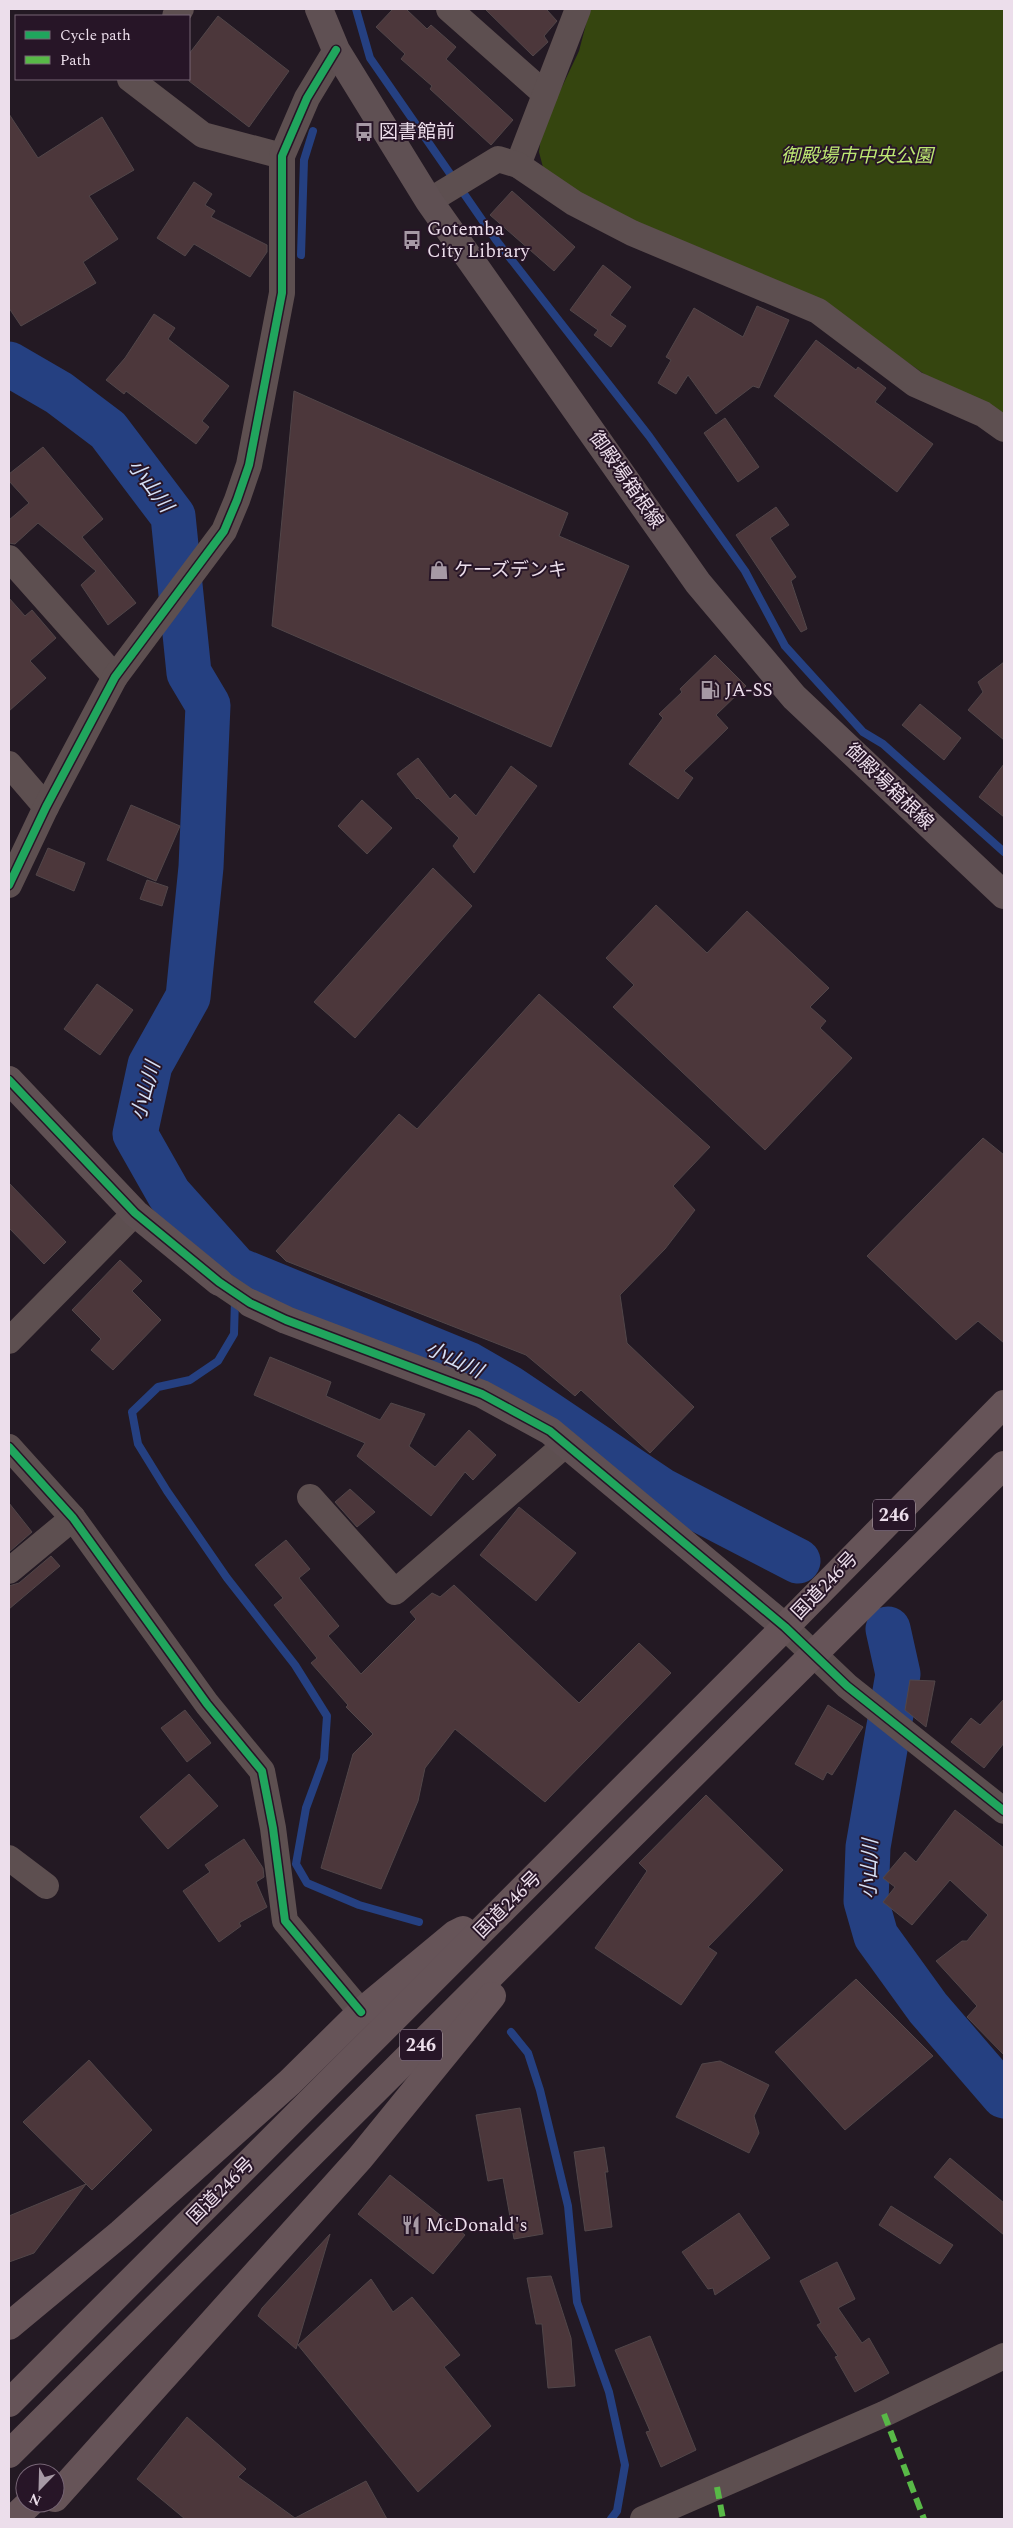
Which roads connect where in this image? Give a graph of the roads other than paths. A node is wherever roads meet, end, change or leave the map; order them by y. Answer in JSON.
{"nodes":[{"id":1,"x":319,"y":9,"type":"edge"},
{"id":2,"x":449,"y":9,"type":"edge"},
{"id":3,"x":578,"y":9,"type":"edge"},
{"id":4,"x":336,"y":50,"type":"junction"},
{"id":5,"x":131,"y":80,"type":"edge"},
{"id":6,"x":545,"y":94,"type":"junction"},
{"id":7,"x":282,"y":156,"type":"junction"},
{"id":8,"x":518,"y":165,"type":"junction"},
{"id":9,"x":429,"y":201,"type":"junction"},
{"id":10,"x":1004,"y":429,"type":"edge"},
{"id":11,"x":9,"y":558,"type":"edge"},
{"id":12,"x":115,"y":677,"type":"junction"},
{"id":13,"x":9,"y":764,"type":"edge"},
{"id":14,"x":46,"y":807,"type":"junction"},
{"id":15,"x":9,"y":885,"type":"edge"},
{"id":16,"x":1004,"y":896,"type":"edge"},
{"id":17,"x":9,"y":1080,"type":"edge"},
{"id":18,"x":135,"y":1213,"type":"junction"},
{"id":19,"x":218,"y":1282,"type":"joint"},
{"id":20,"x":250,"y":1303,"type":"joint"},
{"id":21,"x":9,"y":1341,"type":"edge"},
{"id":22,"x":1004,"y":1404,"type":"edge"},
{"id":23,"x":566,"y":1444,"type":"junction"},
{"id":24,"x":9,"y":1447,"type":"edge"},
{"id":25,"x":1004,"y":1465,"type":"edge"},
{"id":26,"x":310,"y":1497,"type":"dead end"},
{"id":27,"x":73,"y":1518,"type":"junction"},
{"id":28,"x":9,"y":1571,"type":"edge"},
{"id":29,"x":785,"y":1627,"type":"junction"},
{"id":30,"x":814,"y":1655,"type":"junction"},
{"id":31,"x":1004,"y":1811,"type":"edge"},
{"id":32,"x":9,"y":1858,"type":"edge"},
{"id":33,"x":46,"y":1886,"type":"dead end"},
{"id":34,"x":500,"y":1912,"type":"junction"},
{"id":35,"x":531,"y":1937,"type":"junction"},
{"id":36,"x":361,"y":2012,"type":"junction"},
{"id":37,"x":9,"y":2326,"type":"edge"},
{"id":38,"x":1004,"y":2356,"type":"edge"},
{"id":39,"x":9,"y":2403,"type":"edge"},
{"id":40,"x":123,"y":2422,"type":"junction"},
{"id":41,"x":18,"y":2445,"type":"edge"},
{"id":42,"x":65,"y":2470,"type":"edge"},
{"id":43,"x":65,"y":2487,"type":"edge"},
{"id":44,"x":648,"y":2517,"type":"edge"}],
"edges":[{"from":1,"to":4,"type":"main road","name":"御殿場箱根線"},
{"from":2,"to":6,"type":"street"},
{"from":3,"to":6,"type":"street"},
{"from":4,"to":7,"type":"street"},
{"from":4,"to":9,"type":"main road","name":"御殿場箱根線"},
{"from":5,"to":7,"type":"street"},
{"from":6,"to":8,"type":"street"},
{"from":7,"to":12,"type":"street"},
{"from":8,"to":9,"type":"street"},
{"from":8,"to":10,"type":"street"},
{"from":9,"to":16,"type":"main road","name":"御殿場箱根線"},
{"from":11,"to":12,"type":"street"},
{"from":12,"to":14,"type":"street"},
{"from":13,"to":14,"type":"street"},
{"from":14,"to":15,"type":"street"},
{"from":17,"to":18,"type":"main road"},
{"from":18,"to":19,"type":"main road"},
{"from":18,"to":21,"type":"street"},
{"from":19,"to":20,"type":"street"},
{"from":20,"to":23,"type":"main road"},
{"from":22,"to":29,"type":"highway","name":"国道246号","number":"246"},
{"from":23,"to":26,"type":"street"},
{"from":23,"to":29,"type":"main road"},
{"from":24,"to":27,"type":"street"},
{"from":25,"to":30,"type":"highway","name":"国道246号","number":"246"},
{"from":27,"to":28,"type":"street"},
{"from":27,"to":36,"type":"street"},
{"from":29,"to":30,"type":"street"},
{"from":29,"to":34,"type":"highway","name":"国道246号","number":"246"},
{"from":30,"to":31,"type":"street"},
{"from":30,"to":35,"type":"highway","name":"国道246号","number":"246"},
{"from":32,"to":33,"type":"street"},
{"from":34,"to":36,"type":"highway","number":"246"},
{"from":34,"to":39,"type":"highway","name":"国道246号","number":"246"},
{"from":35,"to":40,"type":"highway","number":"246"},
{"from":35,"to":41,"type":"highway","name":"国道246号","number":"246"},
{"from":36,"to":37,"type":"highway","number":"246"},
{"from":38,"to":44,"type":"street"},
{"from":40,"to":42,"type":"highway"},
{"from":40,"to":43,"type":"highway","number":"246"}]}
